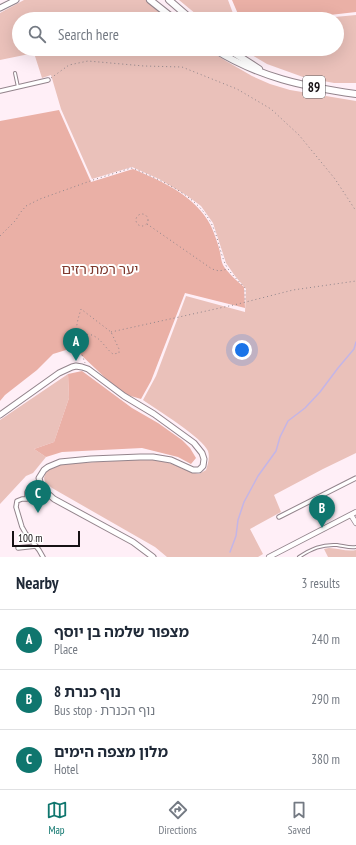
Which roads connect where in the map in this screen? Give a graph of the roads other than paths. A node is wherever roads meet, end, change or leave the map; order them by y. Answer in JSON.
{"nodes":[{"id":1,"x":16,"y":0,"type":"edge"},
{"id":2,"x":150,"y":0,"type":"edge"},
{"id":3,"x":169,"y":0,"type":"edge"},
{"id":4,"x":0,"y":8,"type":"edge"},
{"id":5,"x":165,"y":12,"type":"edge"},
{"id":6,"x":183,"y":12,"type":"edge"},
{"id":7,"x":225,"y":56,"type":"edge"},
{"id":8,"x":239,"y":56,"type":"edge"},
{"id":9,"x":15,"y":73,"type":"dead end"},
{"id":10,"x":272,"y":77,"type":"junction"},
{"id":11,"x":48,"y":80,"type":"road end"},
{"id":12,"x":18,"y":87,"type":"junction"},
{"id":13,"x":0,"y":91,"type":"edge"},
{"id":14,"x":356,"y":94,"type":"edge"},
{"id":15,"x":0,"y":415,"type":"edge"},
{"id":16,"x":356,"y":478,"type":"edge"},
{"id":17,"x":40,"y":484,"type":"junction"},
{"id":18,"x":356,"y":512,"type":"edge"},
{"id":19,"x":351,"y":515,"type":"junction"},
{"id":20,"x":279,"y":517,"type":"dead end"},
{"id":21,"x":356,"y":523,"type":"edge"},
{"id":22,"x":36,"y":546,"type":"junction"},
{"id":23,"x":356,"y":547,"type":"edge"},
{"id":24,"x":18,"y":548,"type":"dead end"},
{"id":25,"x":43,"y":557,"type":"edge"},
{"id":26,"x":153,"y":557,"type":"edge"},
{"id":27,"x":269,"y":557,"type":"edge"},
{"id":28,"x":299,"y":557,"type":"edge"}],
"edges":[{"from":1,"to":4,"type":"main road"},
{"from":2,"to":5,"type":"highway"},
{"from":3,"to":6,"type":"highway"},
{"from":7,"to":10,"type":"highway","number":"89"},
{"from":8,"to":10,"type":"highway","number":"89"},
{"from":9,"to":12,"type":"lane"},
{"from":10,"to":14,"type":"highway","number":"89"},
{"from":11,"to":12,"type":"street"},
{"from":12,"to":13,"type":"street"},
{"from":15,"to":17,"type":"main road"},
{"from":16,"to":20,"type":"street"},
{"from":17,"to":22,"type":"street"},
{"from":17,"to":26,"type":"main road"},
{"from":18,"to":19,"type":"street"},
{"from":19,"to":21,"type":"street"},
{"from":19,"to":27,"type":"street"},
{"from":22,"to":24,"type":"street"},
{"from":22,"to":25,"type":"street"},
{"from":23,"to":28,"type":"lane"}]}
